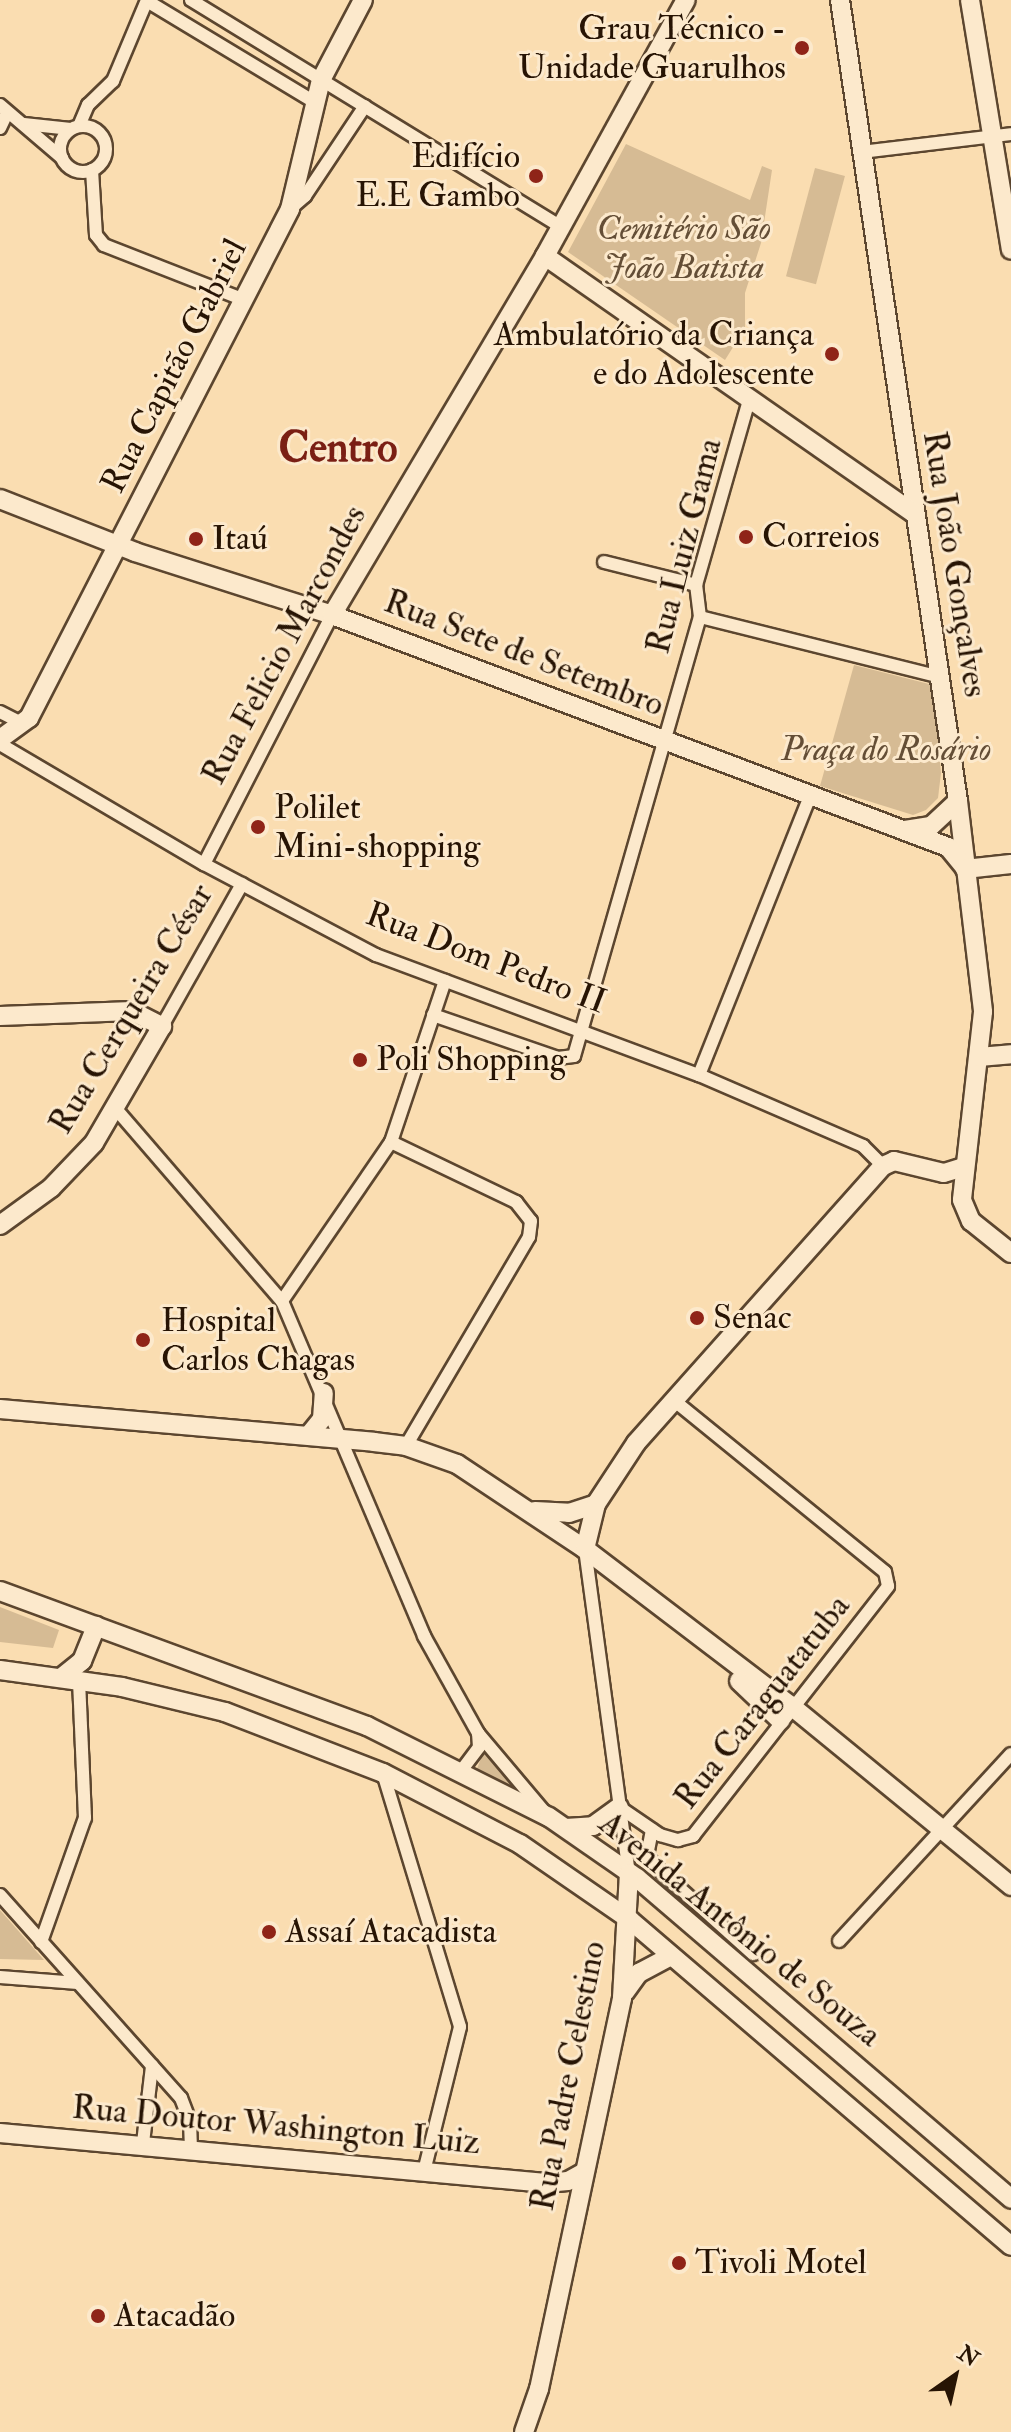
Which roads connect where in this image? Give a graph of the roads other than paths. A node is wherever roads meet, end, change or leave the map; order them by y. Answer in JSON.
{"nodes":[{"id":1,"x":147,"y":0,"type":"edge"},
{"id":2,"x":191,"y":0,"type":"edge"},
{"id":3,"x":363,"y":0,"type":"edge"},
{"id":4,"x":686,"y":0,"type":"edge"},
{"id":5,"x":840,"y":0,"type":"edge"},
{"id":6,"x":970,"y":0,"type":"edge"},
{"id":7,"x":321,"y":80,"type":"junction"},
{"id":8,"x":316,"y":103,"type":"junction"},
{"id":9,"x":365,"y":106,"type":"junction"},
{"id":10,"x":3,"y":109,"type":"edge"},
{"id":11,"x":24,"y":124,"type":"junction"},
{"id":12,"x":0,"y":128,"type":"edge"},
{"id":13,"x":75,"y":128,"type":"junction"},
{"id":14,"x":1002,"y":135,"type":"edge"},
{"id":15,"x":861,"y":152,"type":"junction"},
{"id":16,"x":62,"y":158,"type":"junction"},
{"id":17,"x":92,"y":170,"type":"junction"},
{"id":18,"x":290,"y":209,"type":"junction"},
{"id":19,"x":562,"y":227,"type":"junction"},
{"id":20,"x":1011,"y":250,"type":"edge"},
{"id":21,"x":545,"y":256,"type":"junction"},
{"id":22,"x":242,"y":299,"type":"junction"},
{"id":23,"x":750,"y":397,"type":"junction"},
{"id":24,"x":0,"y":499,"type":"edge"},
{"id":25,"x":916,"y":515,"type":"junction"},
{"id":26,"x":118,"y":546,"type":"junction"},
{"id":27,"x":604,"y":562,"type":"dead end"},
{"id":28,"x":696,"y":585,"type":"junction"},
{"id":29,"x":332,"y":615,"type":"junction"},
{"id":30,"x":700,"y":617,"type":"junction"},
{"id":31,"x":940,"y":677,"type":"junction"},
{"id":32,"x":0,"y":712,"type":"edge"},
{"id":33,"x":24,"y":724,"type":"junction"},
{"id":34,"x":663,"y":739,"type":"junction"},
{"id":35,"x":0,"y":741,"type":"edge"},
{"id":36,"x":810,"y":796,"type":"junction"},
{"id":37,"x":958,"y":801,"type":"junction"},
{"id":38,"x":903,"y":830,"type":"junction"},
{"id":39,"x":204,"y":864,"type":"junction"},
{"id":40,"x":1011,"y":864,"type":"edge"},
{"id":41,"x":965,"y":869,"type":"junction"},
{"id":42,"x":242,"y":884,"type":"junction"},
{"id":43,"x":445,"y":981,"type":"junction"},
{"id":44,"x":433,"y":1015,"type":"junction"},
{"id":45,"x":0,"y":1016,"type":"edge"},
{"id":46,"x":162,"y":1026,"type":"junction"},
{"id":47,"x":582,"y":1030,"type":"junction"},
{"id":48,"x":1011,"y":1054,"type":"edge"},
{"id":49,"x":979,"y":1057,"type":"junction"},
{"id":50,"x":699,"y":1075,"type":"junction"},
{"id":51,"x":116,"y":1109,"type":"junction"},
{"id":52,"x":391,"y":1142,"type":"junction"},
{"id":53,"x":883,"y":1166,"type":"junction"},
{"id":54,"x":964,"y":1167,"type":"junction"},
{"id":55,"x":0,"y":1225,"type":"edge"},
{"id":56,"x":1011,"y":1253,"type":"edge"},
{"id":57,"x":282,"y":1301,"type":"junction"},
{"id":58,"x":324,"y":1393,"type":"junction"},
{"id":59,"x":672,"y":1399,"type":"junction"},
{"id":60,"x":0,"y":1409,"type":"edge"},
{"id":61,"x":309,"y":1435,"type":"junction"},
{"id":62,"x":342,"y":1439,"type":"junction"},
{"id":63,"x":406,"y":1446,"type":"junction"},
{"id":64,"x":596,"y":1504,"type":"junction"},
{"id":65,"x":529,"y":1510,"type":"junction"},
{"id":66,"x":585,"y":1549,"type":"junction"},
{"id":67,"x":0,"y":1591,"type":"edge"},
{"id":68,"x":96,"y":1626,"type":"junction"},
{"id":69,"x":0,"y":1670,"type":"edge"},
{"id":70,"x":71,"y":1679,"type":"junction"},
{"id":71,"x":785,"y":1712,"type":"junction"},
{"id":72,"x":478,"y":1733,"type":"junction"},
{"id":73,"x":1011,"y":1754,"type":"edge"},
{"id":74,"x":461,"y":1771,"type":"junction"},
{"id":75,"x":383,"y":1773,"type":"junction"},
{"id":76,"x":619,"y":1807,"type":"junction"},
{"id":77,"x":549,"y":1817,"type":"junction"},
{"id":78,"x":945,"y":1827,"type":"junction"},
{"id":79,"x":566,"y":1828,"type":"junction"},
{"id":80,"x":652,"y":1830,"type":"junction"},
{"id":81,"x":629,"y":1873,"type":"junction"},
{"id":82,"x":1011,"y":1886,"type":"edge"},
{"id":83,"x":0,"y":1895,"type":"edge"},
{"id":84,"x":630,"y":1920,"type":"junction"},
{"id":85,"x":839,"y":1941,"type":"dead end"},
{"id":86,"x":41,"y":1942,"type":"junction"},
{"id":87,"x":753,"y":1954,"type":"dead end"},
{"id":88,"x":671,"y":1956,"type":"junction"},
{"id":89,"x":0,"y":1977,"type":"edge"},
{"id":90,"x":78,"y":1983,"type":"junction"},
{"id":91,"x":622,"y":1998,"type":"junction"},
{"id":92,"x":152,"y":2066,"type":"junction"},
{"id":93,"x":0,"y":2133,"type":"edge"},
{"id":94,"x":143,"y":2143,"type":"junction"},
{"id":95,"x":191,"y":2148,"type":"junction"},
{"id":96,"x":424,"y":2171,"type":"junction"},
{"id":97,"x":584,"y":2172,"type":"junction"},
{"id":98,"x":546,"y":2183,"type":"junction"},
{"id":99,"x":1011,"y":2199,"type":"edge"},
{"id":100,"x":576,"y":2211,"type":"junction"},
{"id":101,"x":1011,"y":2246,"type":"edge"},
{"id":102,"x":524,"y":2432,"type":"edge"}],
"edges":[{"from":1,"to":8,"type":"street"},
{"from":1,"to":13,"type":"street"},
{"from":2,"to":7,"type":"street"},
{"from":3,"to":7,"type":"street","name":"Rua Capitão Gabriel"},
{"from":4,"to":19,"type":"street","name":"Rua Felicio Marcondes"},
{"from":5,"to":15,"type":"street","name":"Rua João Gonçalves"},
{"from":6,"to":14,"type":"street"},
{"from":7,"to":8,"type":"street","name":"Rua Capitão Gabriel"},
{"from":7,"to":9,"type":"street"},
{"from":8,"to":18,"type":"street","name":"Rua Capitão Gabriel"},
{"from":9,"to":18,"type":"street"},
{"from":9,"to":19,"type":"street"},
{"from":10,"to":11,"type":"street"},
{"from":10,"to":12,"type":"street"},
{"from":11,"to":13,"type":"street"},
{"from":11,"to":16,"type":"street"},
{"from":13,"to":16,"type":"street"},
{"from":13,"to":17,"type":"street"},
{"from":14,"to":15,"type":"street"},
{"from":14,"to":20,"type":"street"},
{"from":15,"to":25,"type":"street","name":"Rua João Gonçalves"},
{"from":16,"to":17,"type":"street"},
{"from":17,"to":22,"type":"street"},
{"from":18,"to":22,"type":"street","name":"Rua Capitão Gabriel"},
{"from":19,"to":21,"type":"street","name":"Rua Felicio Marcondes"},
{"from":21,"to":23,"type":"street"},
{"from":21,"to":29,"type":"street","name":"Rua Felicio Marcondes"},
{"from":22,"to":26,"type":"street","name":"Rua Capitão Gabriel"},
{"from":23,"to":25,"type":"street"},
{"from":23,"to":28,"type":"street","name":"Rua Luiz Gama"},
{"from":24,"to":26,"type":"street","name":"Rua Sete de Setembro"},
{"from":25,"to":31,"type":"street","name":"Rua João Gonçalves"},
{"from":26,"to":29,"type":"street","name":"Rua Sete de Setembro"},
{"from":26,"to":33,"type":"street","name":"Rua Capitão Gabriel"},
{"from":27,"to":28,"type":"street"},
{"from":28,"to":30,"type":"street","name":"Rua Luiz Gama"},
{"from":29,"to":34,"type":"street","name":"Rua Sete de Setembro"},
{"from":29,"to":39,"type":"street","name":"Rua Felicio Marcondes"},
{"from":30,"to":31,"type":"street"},
{"from":30,"to":34,"type":"street","name":"Rua Luiz Gama"},
{"from":31,"to":37,"type":"street","name":"Rua João Gonçalves"},
{"from":32,"to":33,"type":"street"},
{"from":33,"to":35,"type":"street"},
{"from":34,"to":36,"type":"street","name":"Rua Sete de Setembro"},
{"from":34,"to":47,"type":"street","name":"Rua Luiz Gama"},
{"from":35,"to":39,"type":"street","name":"Rua Dom Pedro II"},
{"from":36,"to":38,"type":"street","name":"Rua Sete de Setembro"},
{"from":36,"to":50,"type":"street"},
{"from":37,"to":38,"type":"street"},
{"from":37,"to":41,"type":"street","name":"Rua João Gonçalves"},
{"from":38,"to":41,"type":"street","name":"Rua Sete de Setembro"},
{"from":39,"to":42,"type":"street","name":"Rua Dom Pedro II"},
{"from":40,"to":41,"type":"street"},
{"from":41,"to":49,"type":"street","name":"Rua João Gonçalves"},
{"from":42,"to":43,"type":"street","name":"Rua Dom Pedro II"},
{"from":42,"to":46,"type":"street","name":"Rua Cerqueira César"},
{"from":43,"to":44,"type":"street"},
{"from":43,"to":47,"type":"street","name":"Rua Dom Pedro II"},
{"from":44,"to":47,"type":"street"},
{"from":44,"to":52,"type":"street"},
{"from":45,"to":46,"type":"street"},
{"from":46,"to":51,"type":"street","name":"Rua Cerqueira César"},
{"from":47,"to":50,"type":"street","name":"Rua Dom Pedro II"},
{"from":48,"to":49,"type":"street"},
{"from":49,"to":54,"type":"street","name":"Rua João Gonçalves"},
{"from":50,"to":53,"type":"street","name":"Rua Dom Pedro II"},
{"from":51,"to":55,"type":"street","name":"Rua Cerqueira César"},
{"from":51,"to":57,"type":"street"},
{"from":52,"to":57,"type":"street"},
{"from":52,"to":63,"type":"street"},
{"from":53,"to":54,"type":"street"},
{"from":53,"to":59,"type":"street","name":"Rua Padre Celestino"},
{"from":54,"to":56,"type":"street","name":"Rua João Gonçalves"},
{"from":57,"to":58,"type":"street"},
{"from":58,"to":61,"type":"street"},
{"from":58,"to":62,"type":"street"},
{"from":59,"to":64,"type":"street","name":"Rua Padre Celestino"},
{"from":59,"to":71,"type":"street","name":"Rua Caraguatatuba"},
{"from":60,"to":61,"type":"street"},
{"from":61,"to":62,"type":"street"},
{"from":62,"to":63,"type":"street"},
{"from":62,"to":72,"type":"street"},
{"from":63,"to":65,"type":"street"},
{"from":64,"to":65,"type":"street"},
{"from":64,"to":66,"type":"street","name":"Rua Padre Celestino"},
{"from":65,"to":66,"type":"street"},
{"from":66,"to":71,"type":"street"},
{"from":66,"to":76,"type":"street","name":"Rua Padre Celestino"},
{"from":67,"to":68,"type":"street","name":"Avenida Antônio de Souza"},
{"from":68,"to":70,"type":"street"},
{"from":68,"to":74,"type":"street","name":"Avenida Antônio de Souza"},
{"from":69,"to":70,"type":"street","name":"Avenida Antônio de Souza"},
{"from":70,"to":75,"type":"street","name":"Avenida Antônio de Souza"},
{"from":70,"to":86,"type":"street"},
{"from":71,"to":78,"type":"street"},
{"from":71,"to":80,"type":"street","name":"Rua Caraguatatuba"},
{"from":72,"to":74,"type":"street"},
{"from":72,"to":77,"type":"street"},
{"from":73,"to":78,"type":"street"},
{"from":74,"to":77,"type":"street","name":"Avenida Antônio de Souza"},
{"from":75,"to":84,"type":"street","name":"Avenida Antônio de Souza"},
{"from":75,"to":96,"type":"street"},
{"from":76,"to":79,"type":"street"},
{"from":76,"to":80,"type":"street","name":"Rua Caraguatatuba"},
{"from":76,"to":81,"type":"street","name":"Rua Padre Celestino"},
{"from":77,"to":79,"type":"street","name":"Avenida Antônio de Souza"},
{"from":78,"to":82,"type":"street"},
{"from":78,"to":85,"type":"street"},
{"from":79,"to":81,"type":"street","name":"Avenida Antônio de Souza"},
{"from":80,"to":87,"type":"street"},
{"from":81,"to":84,"type":"street","name":"Rua Padre Celestino"},
{"from":81,"to":99,"type":"street","name":"Avenida Antônio de Souza"},
{"from":83,"to":86,"type":"street"},
{"from":84,"to":88,"type":"street","name":"Avenida Antônio de Souza"},
{"from":84,"to":91,"type":"street","name":"Rua Padre Celestino"},
{"from":86,"to":90,"type":"street"},
{"from":88,"to":91,"type":"street"},
{"from":88,"to":101,"type":"street","name":"Avenida Antônio de Souza"},
{"from":89,"to":90,"type":"street"},
{"from":90,"to":92,"type":"street"},
{"from":91,"to":97,"type":"street","name":"Rua Padre Celestino"},
{"from":92,"to":94,"type":"street"},
{"from":92,"to":95,"type":"street"},
{"from":93,"to":94,"type":"street","name":"Rua Doutor Washington Luiz"},
{"from":94,"to":95,"type":"street","name":"Rua Doutor Washington Luiz"},
{"from":95,"to":96,"type":"street","name":"Rua Doutor Washington Luiz"},
{"from":96,"to":98,"type":"street","name":"Rua Doutor Washington Luiz"},
{"from":97,"to":98,"type":"street","name":"Rua Doutor Washington Luiz"},
{"from":97,"to":100,"type":"street","name":"Rua Padre Celestino"},
{"from":98,"to":100,"type":"street"},
{"from":100,"to":102,"type":"street","name":"Rua Padre Celestino"}]}
